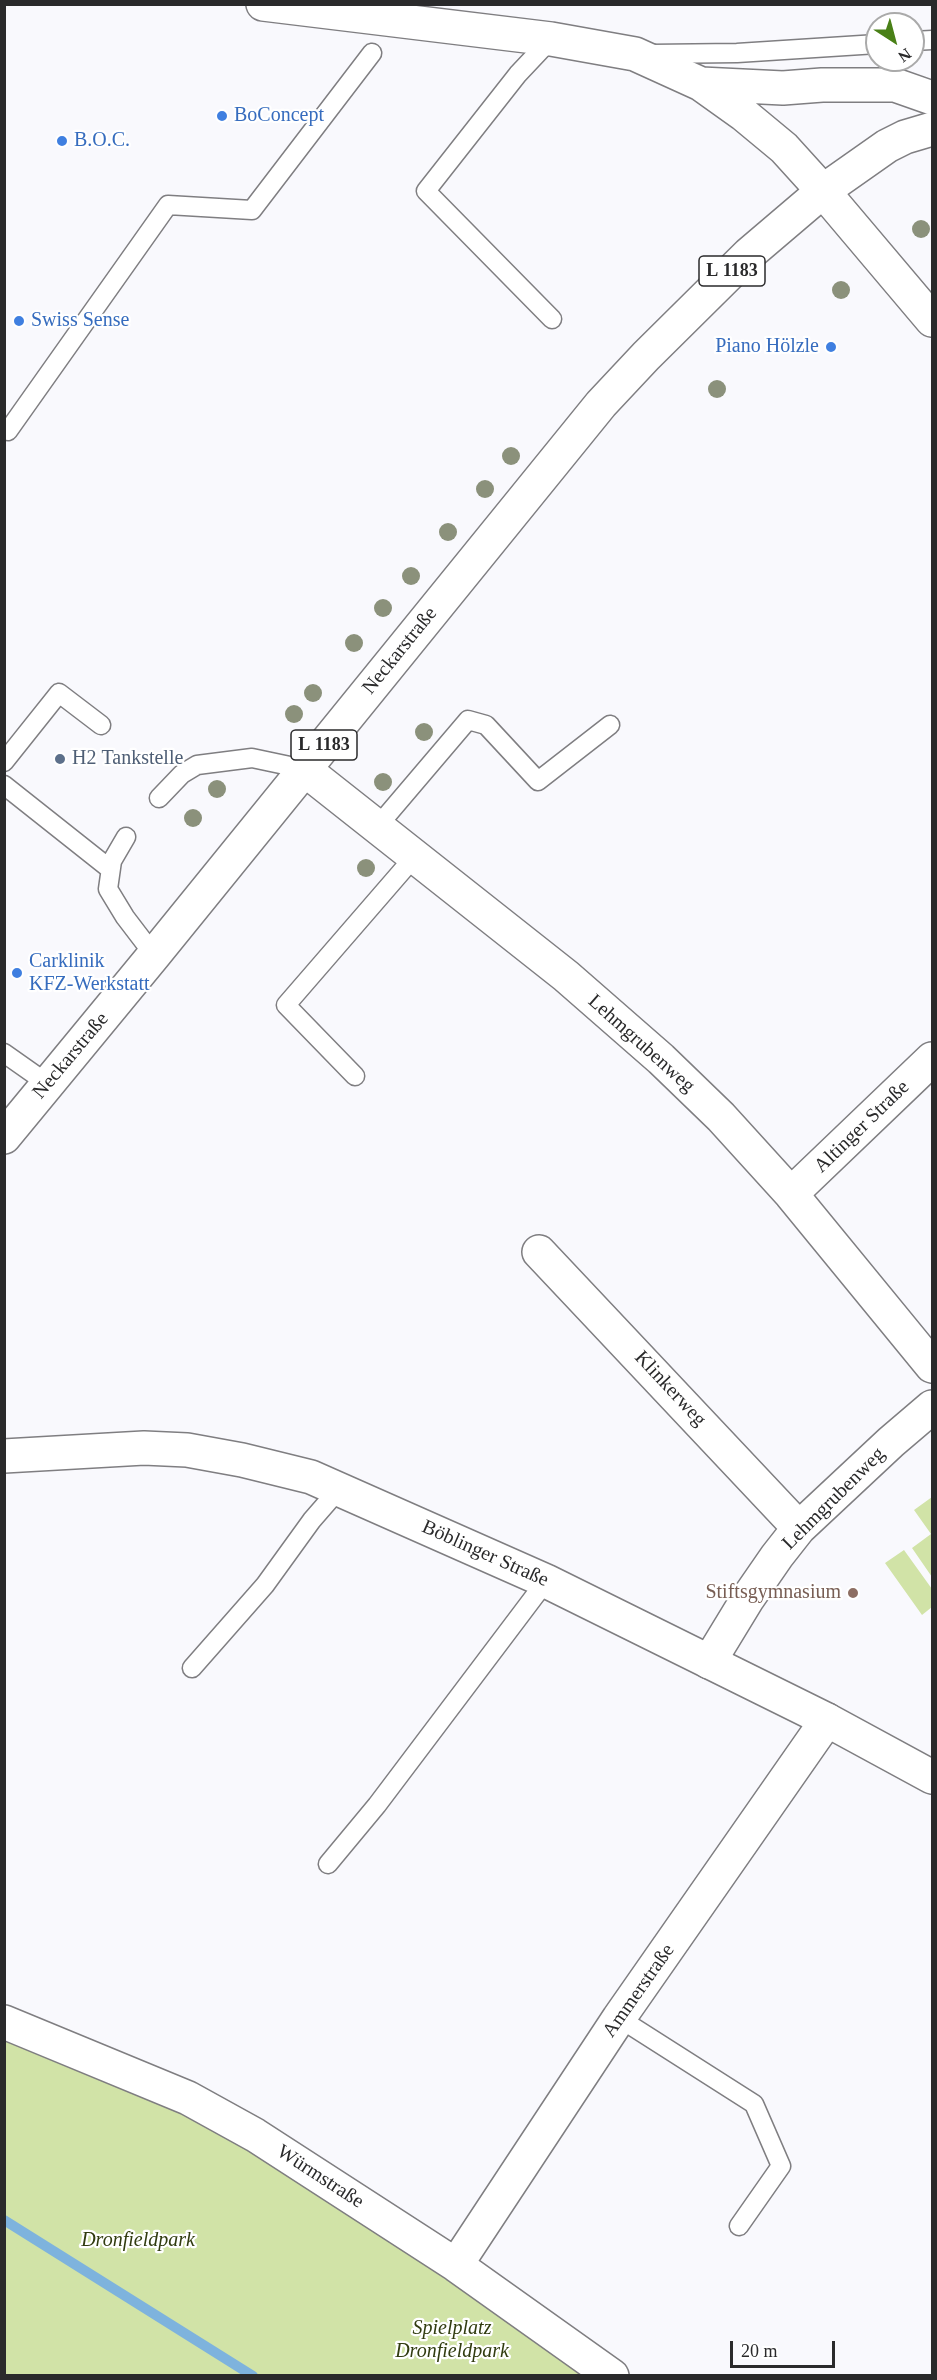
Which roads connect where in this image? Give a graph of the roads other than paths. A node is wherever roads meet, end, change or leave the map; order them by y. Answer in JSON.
{"nodes":[{"id":1,"x":263,"y":4,"type":"edge"},
{"id":2,"x":551,"y":39,"type":"junction"},
{"id":3,"x":865,"y":45,"type":"edge"},
{"id":4,"x":372,"y":53,"type":"dead end"},
{"id":5,"x":635,"y":54,"type":"junction"},
{"id":6,"x":701,"y":84,"type":"junction"},
{"id":7,"x":933,"y":98,"type":"edge"},
{"id":8,"x":933,"y":129,"type":"edge"},
{"id":9,"x":823,"y":191,"type":"junction"},
{"id":10,"x":552,"y":319,"type":"dead end"},
{"id":11,"x":933,"y":320,"type":"edge"},
{"id":12,"x":4,"y":429,"type":"edge"},
{"id":13,"x":101,"y":725,"type":"dead end"},
{"id":14,"x":610,"y":725,"type":"dead end"},
{"id":15,"x":4,"y":762,"type":"edge"},
{"id":16,"x":304,"y":769,"type":"junction"},
{"id":17,"x":4,"y":785,"type":"edge"},
{"id":18,"x":159,"y":798,"type":"dead end"},
{"id":19,"x":377,"y":827,"type":"junction"},
{"id":20,"x":126,"y":837,"type":"dead end"},
{"id":21,"x":415,"y":856,"type":"junction"},
{"id":22,"x":110,"y":869,"type":"junction"},
{"id":23,"x":154,"y":955,"type":"junction"},
{"id":24,"x":4,"y":1053,"type":"edge"},
{"id":25,"x":933,"y":1059,"type":"edge"},
{"id":26,"x":354,"y":1076,"type":"dead end"},
{"id":27,"x":48,"y":1084,"type":"junction"},
{"id":28,"x":4,"y":1137,"type":"edge"},
{"id":29,"x":791,"y":1194,"type":"junction"},
{"id":30,"x":539,"y":1252,"type":"dead end"},
{"id":31,"x":930,"y":1357,"type":"edge"},
{"id":32,"x":933,"y":1407,"type":"edge"},
{"id":33,"x":4,"y":1456,"type":"edge"},
{"id":34,"x":339,"y":1489,"type":"junction"},
{"id":35,"x":799,"y":1528,"type":"junction"},
{"id":36,"x":546,"y":1581,"type":"junction"},
{"id":37,"x":709,"y":1662,"type":"junction"},
{"id":38,"x":192,"y":1668,"type":"dead end"},
{"id":39,"x":827,"y":1720,"type":"junction"},
{"id":40,"x":933,"y":1777,"type":"edge"},
{"id":41,"x":328,"y":1864,"type":"dead end"},
{"id":42,"x":620,"y":2018,"type":"junction"},
{"id":43,"x":4,"y":2022,"type":"edge"},
{"id":44,"x":739,"y":2226,"type":"dead end"},
{"id":45,"x":456,"y":2265,"type":"junction"},
{"id":46,"x":612,"y":2376,"type":"edge"}],
"edges":[{"from":1,"to":2,"type":"street"},
{"from":2,"to":5,"type":"street"},
{"from":2,"to":10,"type":"lane"},
{"from":3,"to":5,"type":"lane"},
{"from":4,"to":12,"type":"lane"},
{"from":5,"to":6,"type":"street"},
{"from":6,"to":7,"type":"street"},
{"from":6,"to":9,"type":"street"},
{"from":8,"to":9,"type":"street","number":"L 1183"},
{"from":9,"to":11,"type":"street"},
{"from":9,"to":16,"type":"street","name":"Neckarstraße","number":"L 1183"},
{"from":13,"to":15,"type":"lane"},
{"from":14,"to":19,"type":"lane"},
{"from":16,"to":18,"type":"lane"},
{"from":16,"to":19,"type":"street","name":"Lehmgrubenweg"},
{"from":16,"to":23,"type":"street","name":"Neckarstraße","number":"L 1183"},
{"from":17,"to":22,"type":"lane"},
{"from":19,"to":21,"type":"street","name":"Lehmgrubenweg"},
{"from":20,"to":22,"type":"lane"},
{"from":21,"to":26,"type":"lane"},
{"from":21,"to":29,"type":"street","name":"Lehmgrubenweg"},
{"from":22,"to":23,"type":"lane"},
{"from":23,"to":27,"type":"street","name":"Neckarstraße","number":"L 1183"},
{"from":24,"to":27,"type":"lane"},
{"from":25,"to":29,"type":"street","name":"Altinger Straße"},
{"from":27,"to":28,"type":"street","name":"Neckarstraße","number":"L 1183"},
{"from":29,"to":31,"type":"street","name":"Lehmgrubenweg"},
{"from":30,"to":35,"type":"street","name":"Klinkerweg"},
{"from":32,"to":35,"type":"street","name":"Lehmgrubenweg"},
{"from":33,"to":34,"type":"street","name":"Böblinger Straße"},
{"from":34,"to":36,"type":"street","name":"Böblinger Straße"},
{"from":34,"to":38,"type":"lane"},
{"from":35,"to":37,"type":"street","name":"Lehmgrubenweg"},
{"from":36,"to":37,"type":"street","name":"Böblinger Straße"},
{"from":36,"to":41,"type":"lane"},
{"from":37,"to":39,"type":"street","name":"Böblinger Straße"},
{"from":39,"to":40,"type":"street","name":"Böblinger Straße"},
{"from":39,"to":42,"type":"street","name":"Ammerstraße"},
{"from":42,"to":44,"type":"lane"},
{"from":42,"to":45,"type":"street","name":"Ammerstraße"},
{"from":43,"to":45,"type":"street","name":"Würmstraße"},
{"from":45,"to":46,"type":"street","name":"Würmstraße"}]}
